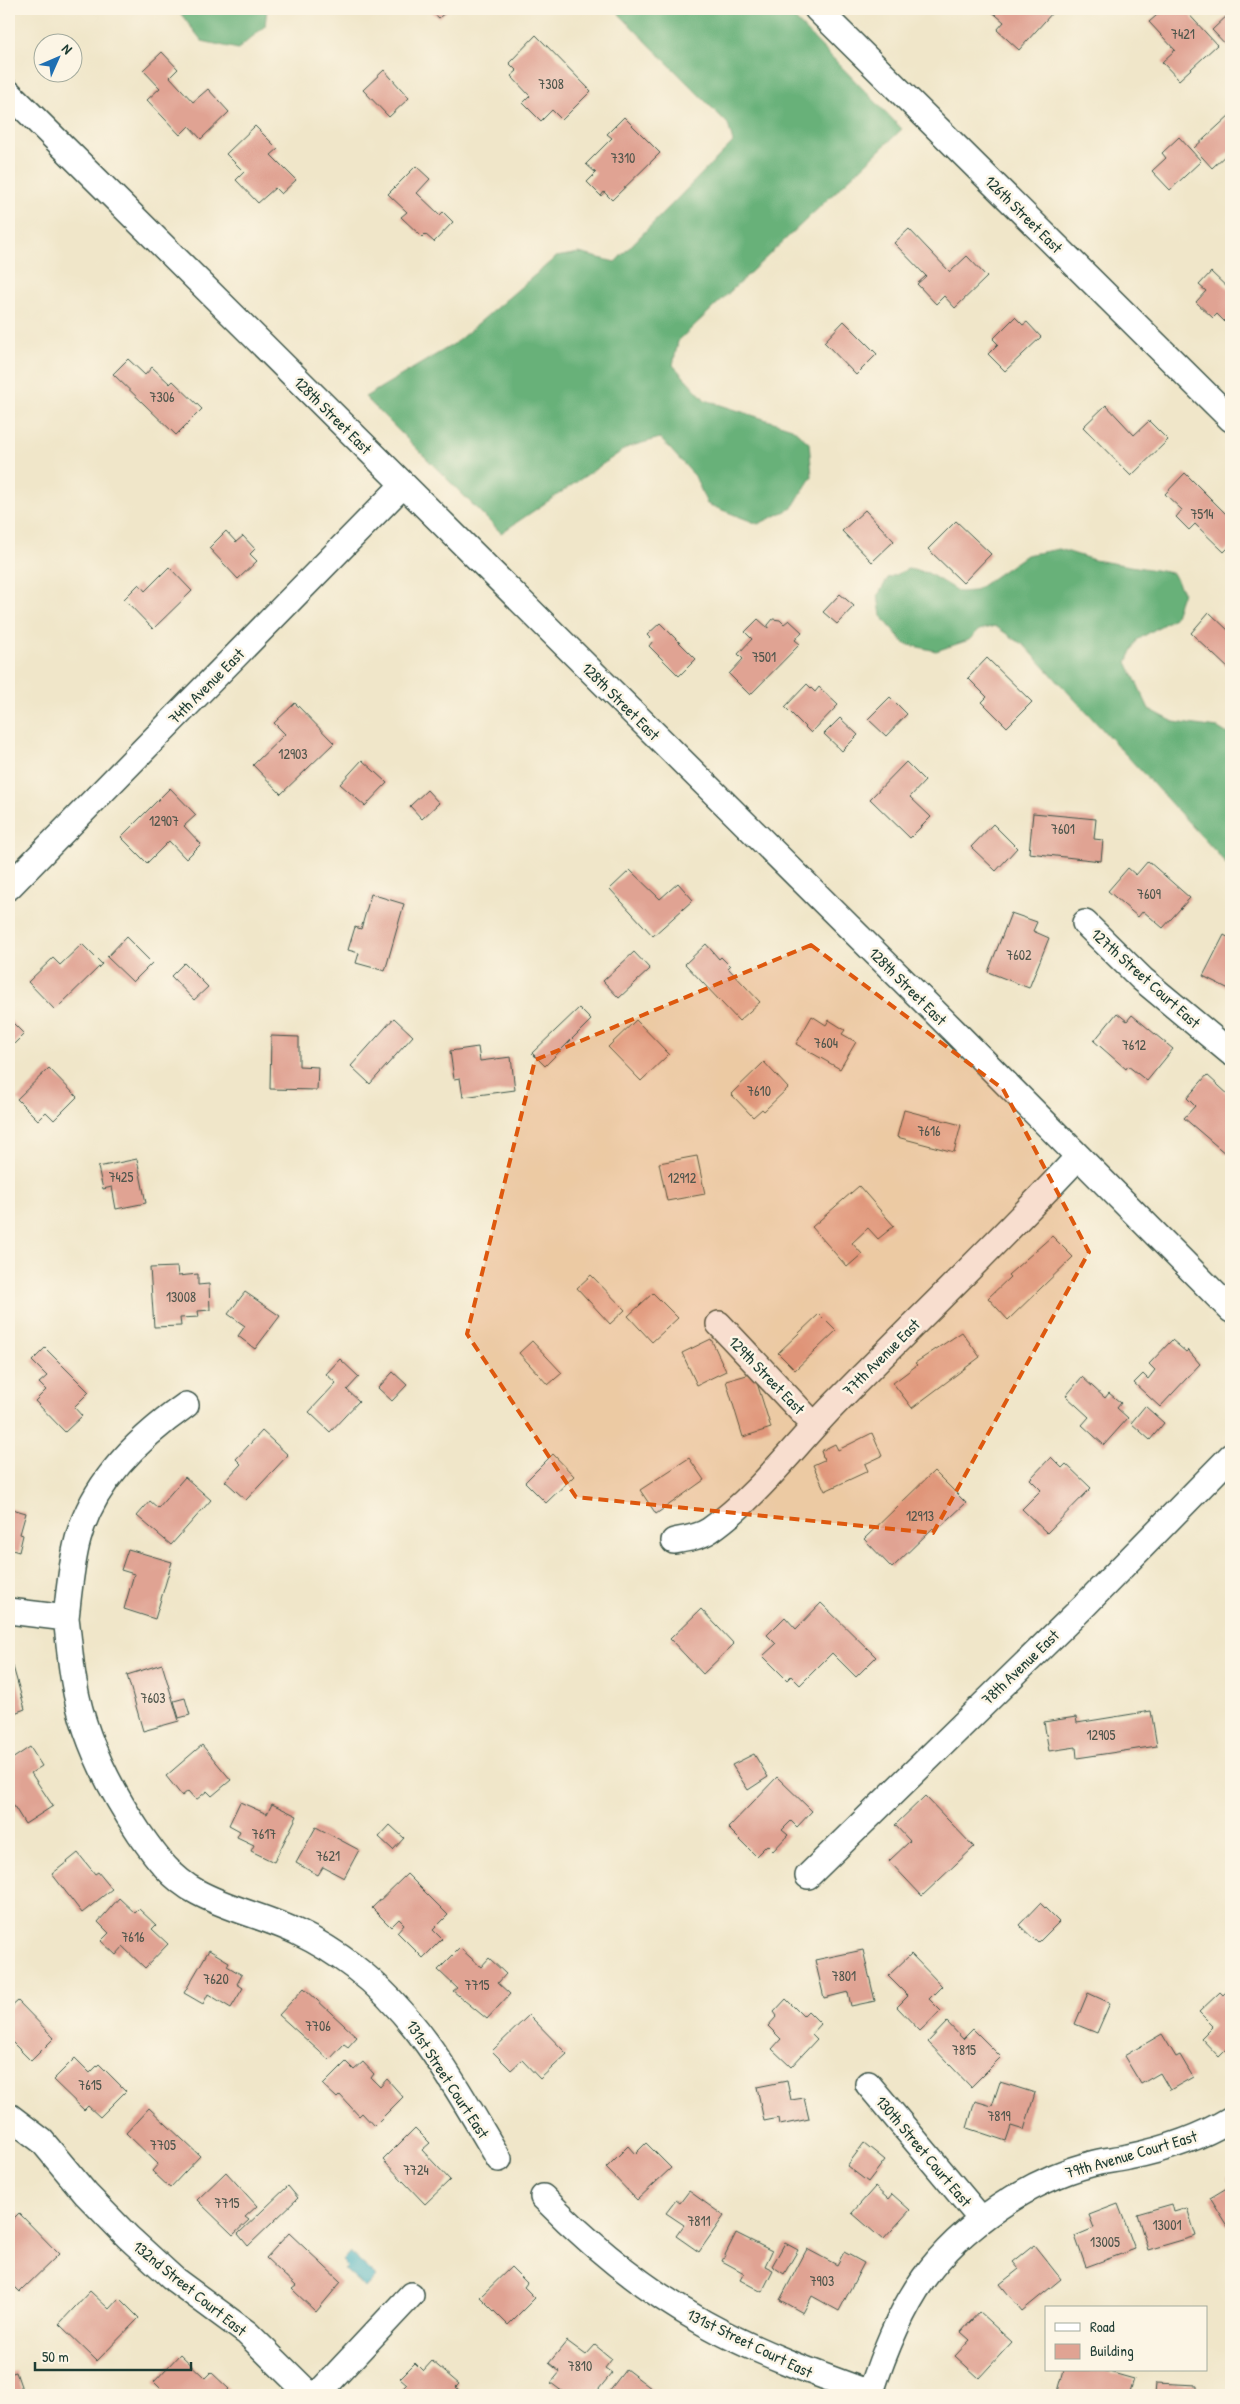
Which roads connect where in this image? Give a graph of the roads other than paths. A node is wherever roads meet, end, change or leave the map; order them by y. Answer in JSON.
{"nodes":[{"id":1,"x":817,"y":9,"type":"edge"},
{"id":2,"x":9,"y":93,"type":"edge"},
{"id":3,"x":1231,"y":419,"type":"edge"},
{"id":4,"x":403,"y":485,"type":"junction"},
{"id":5,"x":9,"y":887,"type":"edge"},
{"id":6,"x":1084,"y":923,"type":"dead end"},
{"id":7,"x":1231,"y":1053,"type":"edge"},
{"id":8,"x":1078,"y":1157,"type":"junction"},
{"id":9,"x":1231,"y":1310,"type":"edge"},
{"id":10,"x":719,"y":1324,"type":"dead end"},
{"id":11,"x":186,"y":1405,"type":"dead end"},
{"id":12,"x":814,"y":1425,"type":"junction"},
{"id":13,"x":1231,"y":1456,"type":"edge"},
{"id":14,"x":674,"y":1541,"type":"dead end"},
{"id":15,"x":9,"y":1611,"type":"edge"},
{"id":16,"x":66,"y":1618,"type":"junction"},
{"id":17,"x":808,"y":1876,"type":"dead end"},
{"id":18,"x":868,"y":2084,"type":"dead end"},
{"id":19,"x":9,"y":2116,"type":"edge"},
{"id":20,"x":1231,"y":2119,"type":"edge"},
{"id":21,"x":499,"y":2159,"type":"dead end"},
{"id":22,"x":543,"y":2197,"type":"dead end"},
{"id":23,"x":981,"y":2219,"type":"junction"},
{"id":24,"x":411,"y":2295,"type":"dead end"},
{"id":25,"x":310,"y":2395,"type":"edge"},
{"id":26,"x":317,"y":2395,"type":"edge"},
{"id":27,"x":872,"y":2395,"type":"edge"}],
"edges":[{"from":1,"to":3,"type":"street","name":"126th Street East"},
{"from":2,"to":4,"type":"street","name":"128th Street East"},
{"from":4,"to":5,"type":"street","name":"74th Avenue East"},
{"from":4,"to":8,"type":"street","name":"128th Street East"},
{"from":6,"to":7,"type":"street","name":"127th Street Court East"},
{"from":8,"to":9,"type":"street","name":"128th Street East"},
{"from":8,"to":12,"type":"street","name":"77th Avenue East"},
{"from":10,"to":12,"type":"street","name":"129th Street East"},
{"from":11,"to":16,"type":"street","name":"131st Street Court East"},
{"from":12,"to":14,"type":"street","name":"77th Avenue East"},
{"from":13,"to":17,"type":"street","name":"78th Avenue East"},
{"from":15,"to":16,"type":"street"},
{"from":16,"to":21,"type":"street","name":"131st Street Court East"},
{"from":18,"to":23,"type":"street","name":"130th Street Court East"},
{"from":19,"to":25,"type":"street","name":"132nd Street Court East"},
{"from":20,"to":23,"type":"street","name":"79th Avenue Court East"},
{"from":22,"to":27,"type":"street","name":"131st Street Court East"},
{"from":23,"to":27,"type":"street","name":"79th Avenue Court East"},
{"from":24,"to":26,"type":"street"}]}
